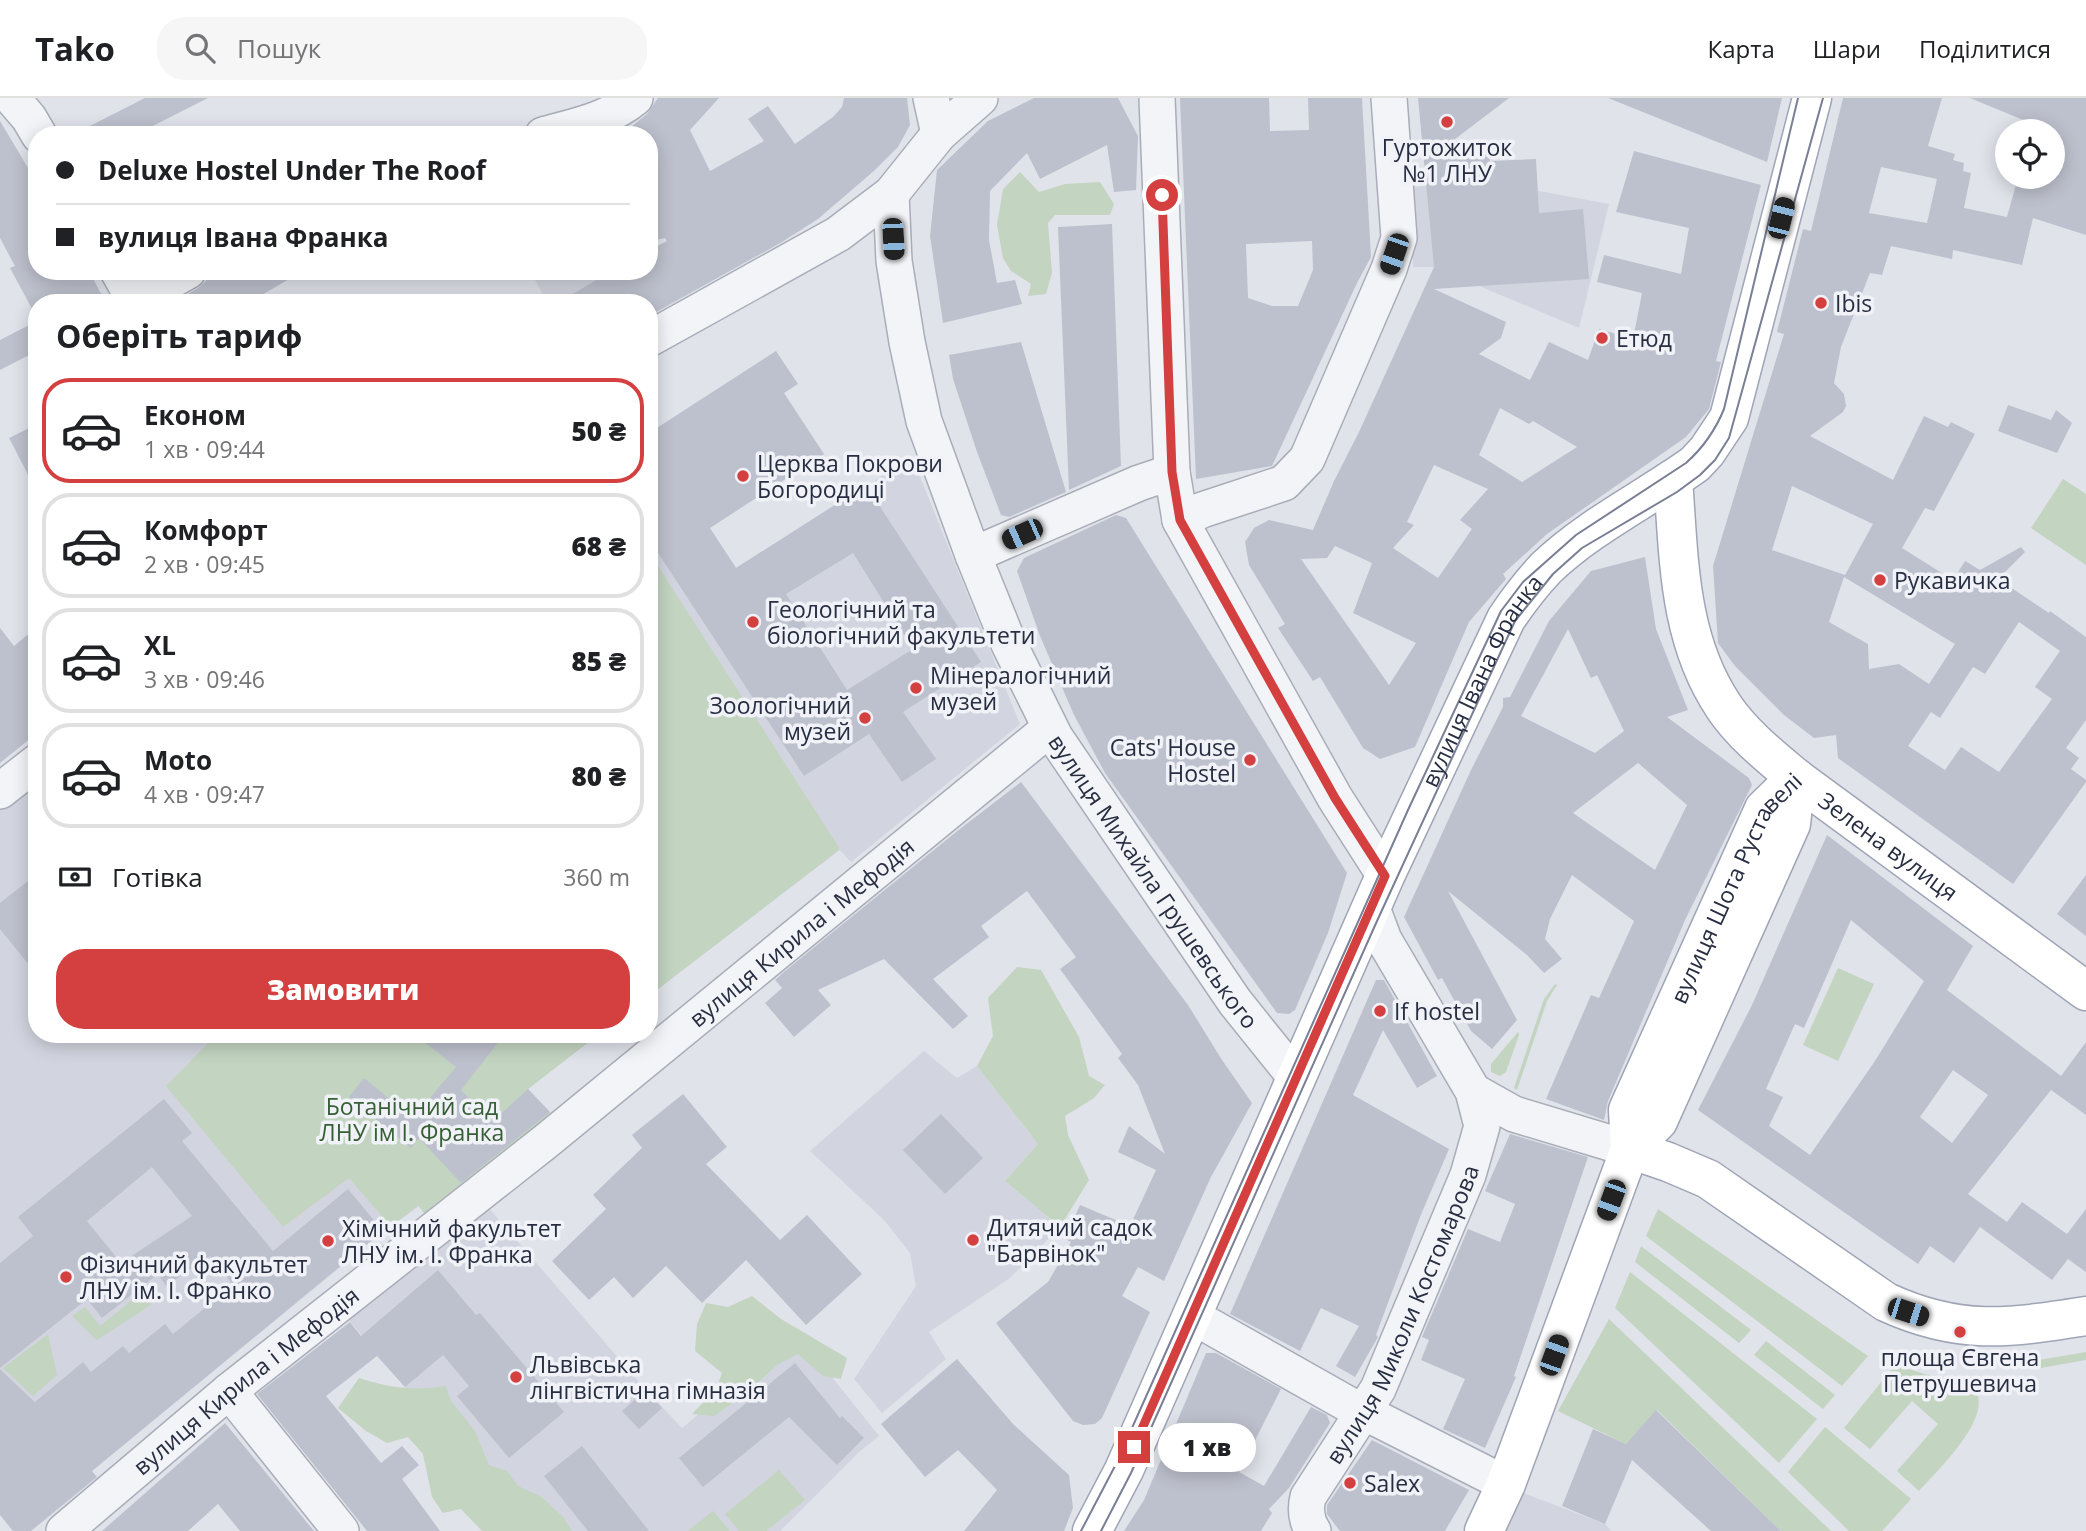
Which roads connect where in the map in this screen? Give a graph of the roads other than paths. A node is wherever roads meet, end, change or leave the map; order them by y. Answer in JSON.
{"nodes":[{"id":1,"x":635,"y":98,"type":"edge"},
{"id":2,"x":931,"y":98,"type":"edge"},
{"id":3,"x":980,"y":98,"type":"edge"},
{"id":4,"x":1389,"y":98,"type":"edge"},
{"id":5,"x":1812,"y":98,"type":"edge"},
{"id":6,"x":1155,"y":103,"type":"edge"},
{"id":7,"x":574,"y":126,"type":"edge"},
{"id":8,"x":939,"y":134,"type":"junction"},
{"id":9,"x":891,"y":194,"type":"junction"},
{"id":10,"x":163,"y":280,"type":"edge"},
{"id":11,"x":129,"y":292,"type":"edge"},
{"id":12,"x":658,"y":334,"type":"edge"},
{"id":13,"x":1172,"y":472,"type":"junction"},
{"id":14,"x":1673,"y":480,"type":"junction"},
{"id":15,"x":1180,"y":520,"type":"junction"},
{"id":16,"x":973,"y":555,"type":"junction"},
{"id":17,"x":1049,"y":729,"type":"junction"},
{"id":18,"x":28,"y":769,"type":"edge"},
{"id":19,"x":1796,"y":778,"type":"junction"},
{"id":20,"x":0,"y":791,"type":"edge"},
{"id":21,"x":1378,"y":892,"type":"junction"},
{"id":22,"x":2086,"y":991,"type":"edge"},
{"id":23,"x":1296,"y":1078,"type":"junction"},
{"id":24,"x":1473,"y":1091,"type":"junction"},
{"id":25,"x":1630,"y":1149,"type":"junction"},
{"id":26,"x":2086,"y":1316,"type":"edge"},
{"id":27,"x":1189,"y":1324,"type":"junction"},
{"id":28,"x":229,"y":1391,"type":"junction"},
{"id":29,"x":1364,"y":1412,"type":"junction"},
{"id":30,"x":1506,"y":1484,"type":"junction"},
{"id":31,"x":64,"y":1531,"type":"edge"},
{"id":32,"x":341,"y":1531,"type":"edge"},
{"id":33,"x":1092,"y":1531,"type":"edge"},
{"id":34,"x":1313,"y":1531,"type":"edge"},
{"id":35,"x":1485,"y":1531,"type":"edge"}],
"edges":[{"from":1,"to":7,"type":"street"},
{"from":2,"to":8,"type":"street"},
{"from":3,"to":8,"type":"street"},
{"from":4,"to":15,"type":"street"},
{"from":5,"to":14,"type":"main road","name":"вулиця Івана Франка"},
{"from":6,"to":13,"type":"street","name":"вулиця Миколи Костомарова"},
{"from":8,"to":9,"type":"street"},
{"from":9,"to":12,"type":"street"},
{"from":9,"to":16,"type":"street","name":"вулиця Михайла Грушевського"},
{"from":10,"to":11,"type":"street"},
{"from":13,"to":15,"type":"street","name":"вулиця Миколи Костомарова"},
{"from":13,"to":16,"type":"street"},
{"from":14,"to":19,"type":"main road","name":"Зелена вулиця"},
{"from":14,"to":21,"type":"main road","name":"вулиця Івана Франка"},
{"from":15,"to":21,"type":"street","name":"вулиця Миколи Костомарова"},
{"from":16,"to":17,"type":"street","name":"вулиця Михайла Грушевського"},
{"from":17,"to":23,"type":"street","name":"вулиця Михайла Грушевського"},
{"from":17,"to":28,"type":"street","name":"вулиця Кирила і Мефодія"},
{"from":18,"to":20,"type":"street"},
{"from":19,"to":22,"type":"main road","name":"Зелена вулиця"},
{"from":19,"to":25,"type":"main road","name":"вулиця Шота Руставелі"},
{"from":21,"to":23,"type":"main road","name":"вулиця Івана Франка"},
{"from":21,"to":24,"type":"street","name":"вулиця Миколи Костомарова"},
{"from":23,"to":27,"type":"main road","name":"вулиця Івана Франка"},
{"from":24,"to":25,"type":"street"},
{"from":24,"to":29,"type":"street","name":"вулиця Миколи Костомарова"},
{"from":25,"to":26,"type":"main road"},
{"from":25,"to":30,"type":"main road","name":"вулиця Шота Руставелі"},
{"from":27,"to":29,"type":"street"},
{"from":27,"to":33,"type":"main road","name":"вулиця Івана Франка"},
{"from":28,"to":31,"type":"street","name":"вулиця Кирила і Мефодія"},
{"from":28,"to":32,"type":"street"},
{"from":29,"to":30,"type":"street"},
{"from":29,"to":34,"type":"street","name":"вулиця Миколи Костомарова"},
{"from":30,"to":35,"type":"main road","name":"вулиця Шота Руставелі"}]}
